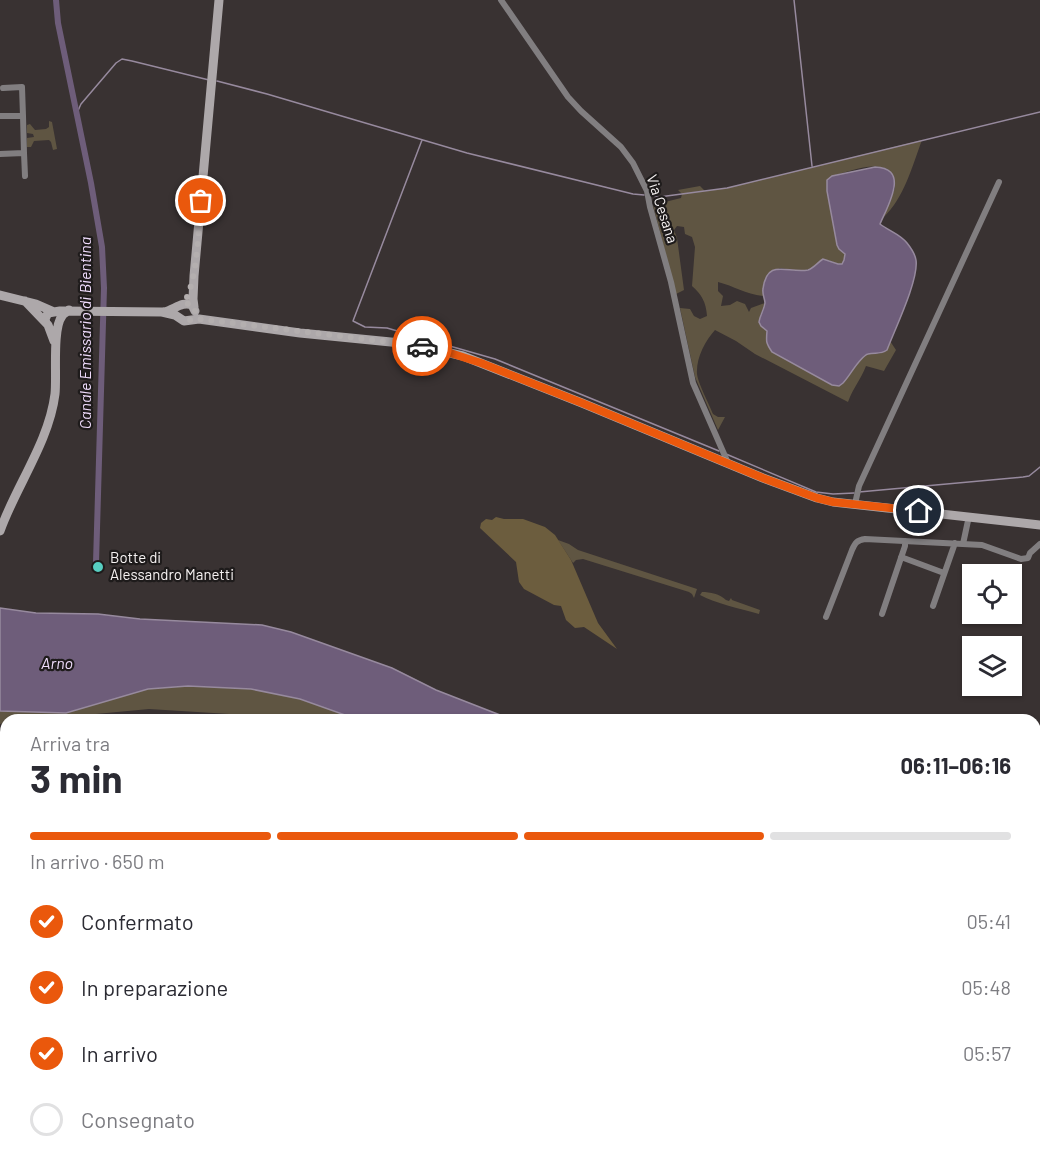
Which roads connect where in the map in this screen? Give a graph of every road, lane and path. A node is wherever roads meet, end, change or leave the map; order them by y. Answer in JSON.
{"nodes":[{"id":1,"x":219,"y":0,"type":"edge"},
{"id":2,"x":501,"y":0,"type":"edge"},
{"id":3,"x":3,"y":88,"type":"dead end"},
{"id":4,"x":0,"y":116,"type":"edge"},
{"id":5,"x":23,"y":116,"type":"junction"},
{"id":6,"x":24,"y":153,"type":"junction"},
{"id":7,"x":0,"y":154,"type":"edge"},
{"id":8,"x":24,"y":176,"type":"dead end"},
{"id":9,"x":999,"y":182,"type":"dead end"},
{"id":10,"x":194,"y":276,"type":"junction"},
{"id":11,"x":0,"y":295,"type":"edge"},
{"id":12,"x":25,"y":301,"type":"junction"},
{"id":13,"x":181,"y":305,"type":"junction"},
{"id":14,"x":162,"y":312,"type":"junction"},
{"id":15,"x":193,"y":313,"type":"junction"},
{"id":16,"x":57,"y":316,"type":"junction"},
{"id":17,"x":179,"y":317,"type":"junction"},
{"id":18,"x":47,"y":324,"type":"junction"},
{"id":19,"x":56,"y":346,"type":"junction"},
{"id":20,"x":724,"y":456,"type":"junction"},
{"id":21,"x":855,"y":504,"type":"junction"},
{"id":22,"x":4,"y":508,"type":"edge"},
{"id":23,"x":969,"y":516,"type":"junction"},
{"id":24,"x":1040,"y":525,"type":"edge"},
{"id":25,"x":0,"y":531,"type":"edge"},
{"id":26,"x":905,"y":541,"type":"junction"},
{"id":27,"x":955,"y":543,"type":"junction"},
{"id":28,"x":963,"y":544,"type":"junction"},
{"id":29,"x":1040,"y":544,"type":"edge"},
{"id":30,"x":901,"y":557,"type":"junction"},
{"id":31,"x":944,"y":573,"type":"junction"},
{"id":32,"x":933,"y":606,"type":"dead end"},
{"id":33,"x":882,"y":614,"type":"dead end"},
{"id":34,"x":826,"y":617,"type":"dead end"}],
"edges":[{"from":1,"to":10,"type":"main road"},
{"from":2,"to":20,"type":"street","name":"Via Cesana"},
{"from":3,"to":5,"type":"street"},
{"from":4,"to":5,"type":"street"},
{"from":5,"to":6,"type":"street"},
{"from":6,"to":7,"type":"street"},
{"from":6,"to":8,"type":"street"},
{"from":9,"to":21,"type":"street"},
{"from":10,"to":13,"type":"main road"},
{"from":10,"to":15,"type":"main road"},
{"from":11,"to":12,"type":"main road"},
{"from":12,"to":16,"type":"main road"},
{"from":12,"to":18,"type":"main road"},
{"from":13,"to":14,"type":"main road"},
{"from":13,"to":15,"type":"main road"},
{"from":13,"to":17,"type":"main road"},
{"from":14,"to":16,"type":"main road"},
{"from":14,"to":17,"type":"main road"},
{"from":15,"to":17,"type":"main road"},
{"from":15,"to":20,"type":"main road"},
{"from":16,"to":18,"type":"main road"},
{"from":16,"to":19,"type":"main road"},
{"from":18,"to":19,"type":"main road"},
{"from":19,"to":22,"type":"main road"},
{"from":20,"to":21,"type":"main road"},
{"from":21,"to":23,"type":"main road"},
{"from":22,"to":25,"type":"main road"},
{"from":23,"to":24,"type":"main road"},
{"from":23,"to":28,"type":"street"},
{"from":26,"to":27,"type":"street"},
{"from":26,"to":30,"type":"street"},
{"from":26,"to":34,"type":"street"},
{"from":27,"to":28,"type":"street"},
{"from":27,"to":31,"type":"street"},
{"from":28,"to":29,"type":"street"},
{"from":30,"to":31,"type":"street"},
{"from":30,"to":33,"type":"street"},
{"from":31,"to":32,"type":"street"}]}
